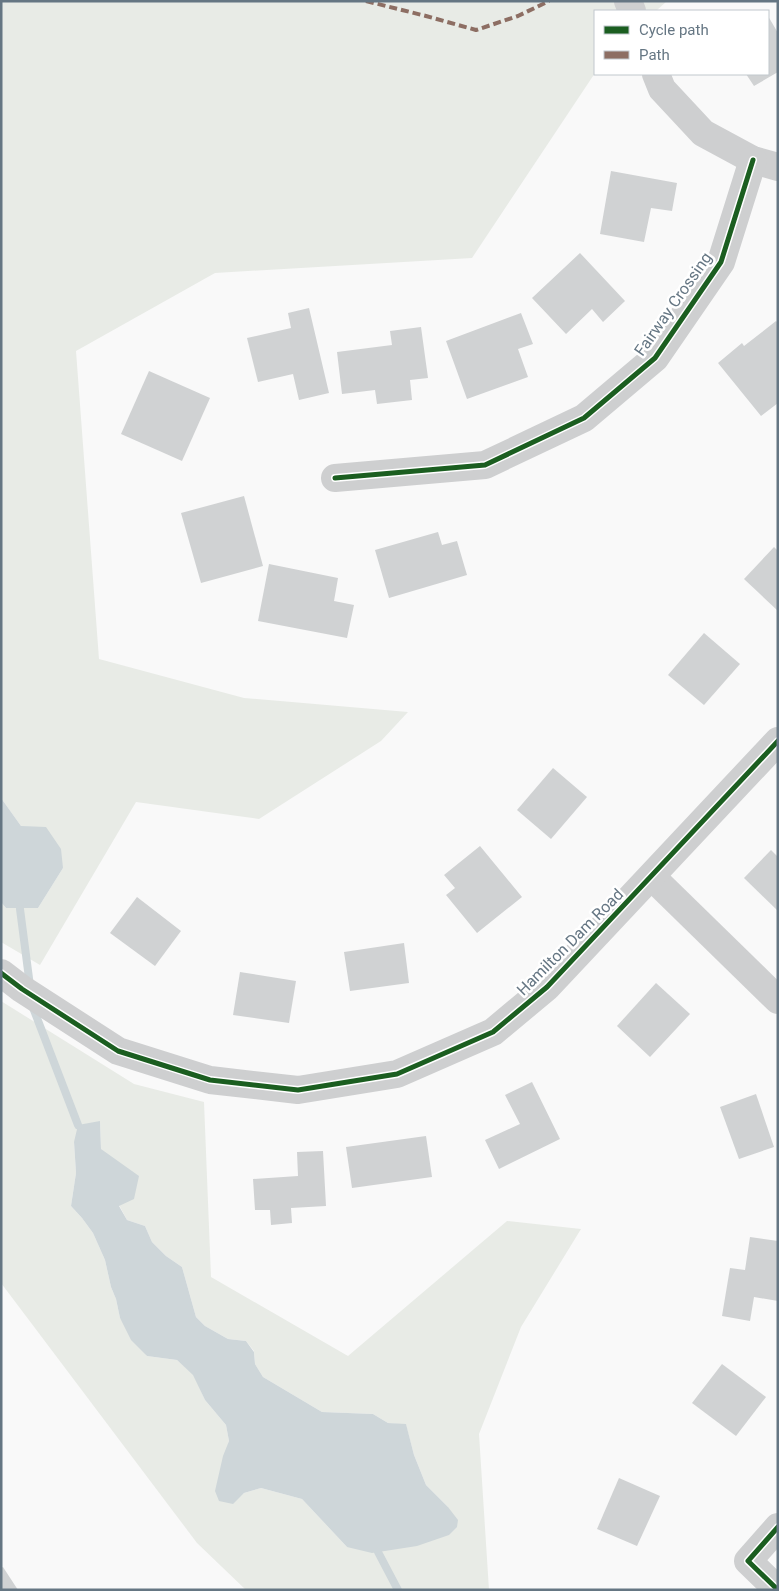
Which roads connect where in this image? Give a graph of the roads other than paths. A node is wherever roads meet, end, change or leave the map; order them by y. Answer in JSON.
{"nodes":[{"id":1,"x":656,"y":75,"type":"edge"},
{"id":2,"x":766,"y":164,"type":"edge"},
{"id":3,"x":335,"y":478,"type":"dead end"},
{"id":4,"x":778,"y":741,"type":"edge"},
{"id":5,"x":652,"y":877,"type":"junction"},
{"id":6,"x":1,"y":972,"type":"edge"},
{"id":7,"x":778,"y":1000,"type":"edge"},
{"id":8,"x":778,"y":1527,"type":"edge"},
{"id":9,"x":778,"y":1590,"type":"edge"}],
"edges":[{"from":1,"to":2,"type":"street"},
{"from":2,"to":3,"type":"street","name":"Fairway Crossing"},
{"from":4,"to":5,"type":"street","name":"Hamilton Dam Road"},
{"from":5,"to":6,"type":"street","name":"Hamilton Dam Road"},
{"from":5,"to":7,"type":"street"},
{"from":8,"to":9,"type":"street"}]}
